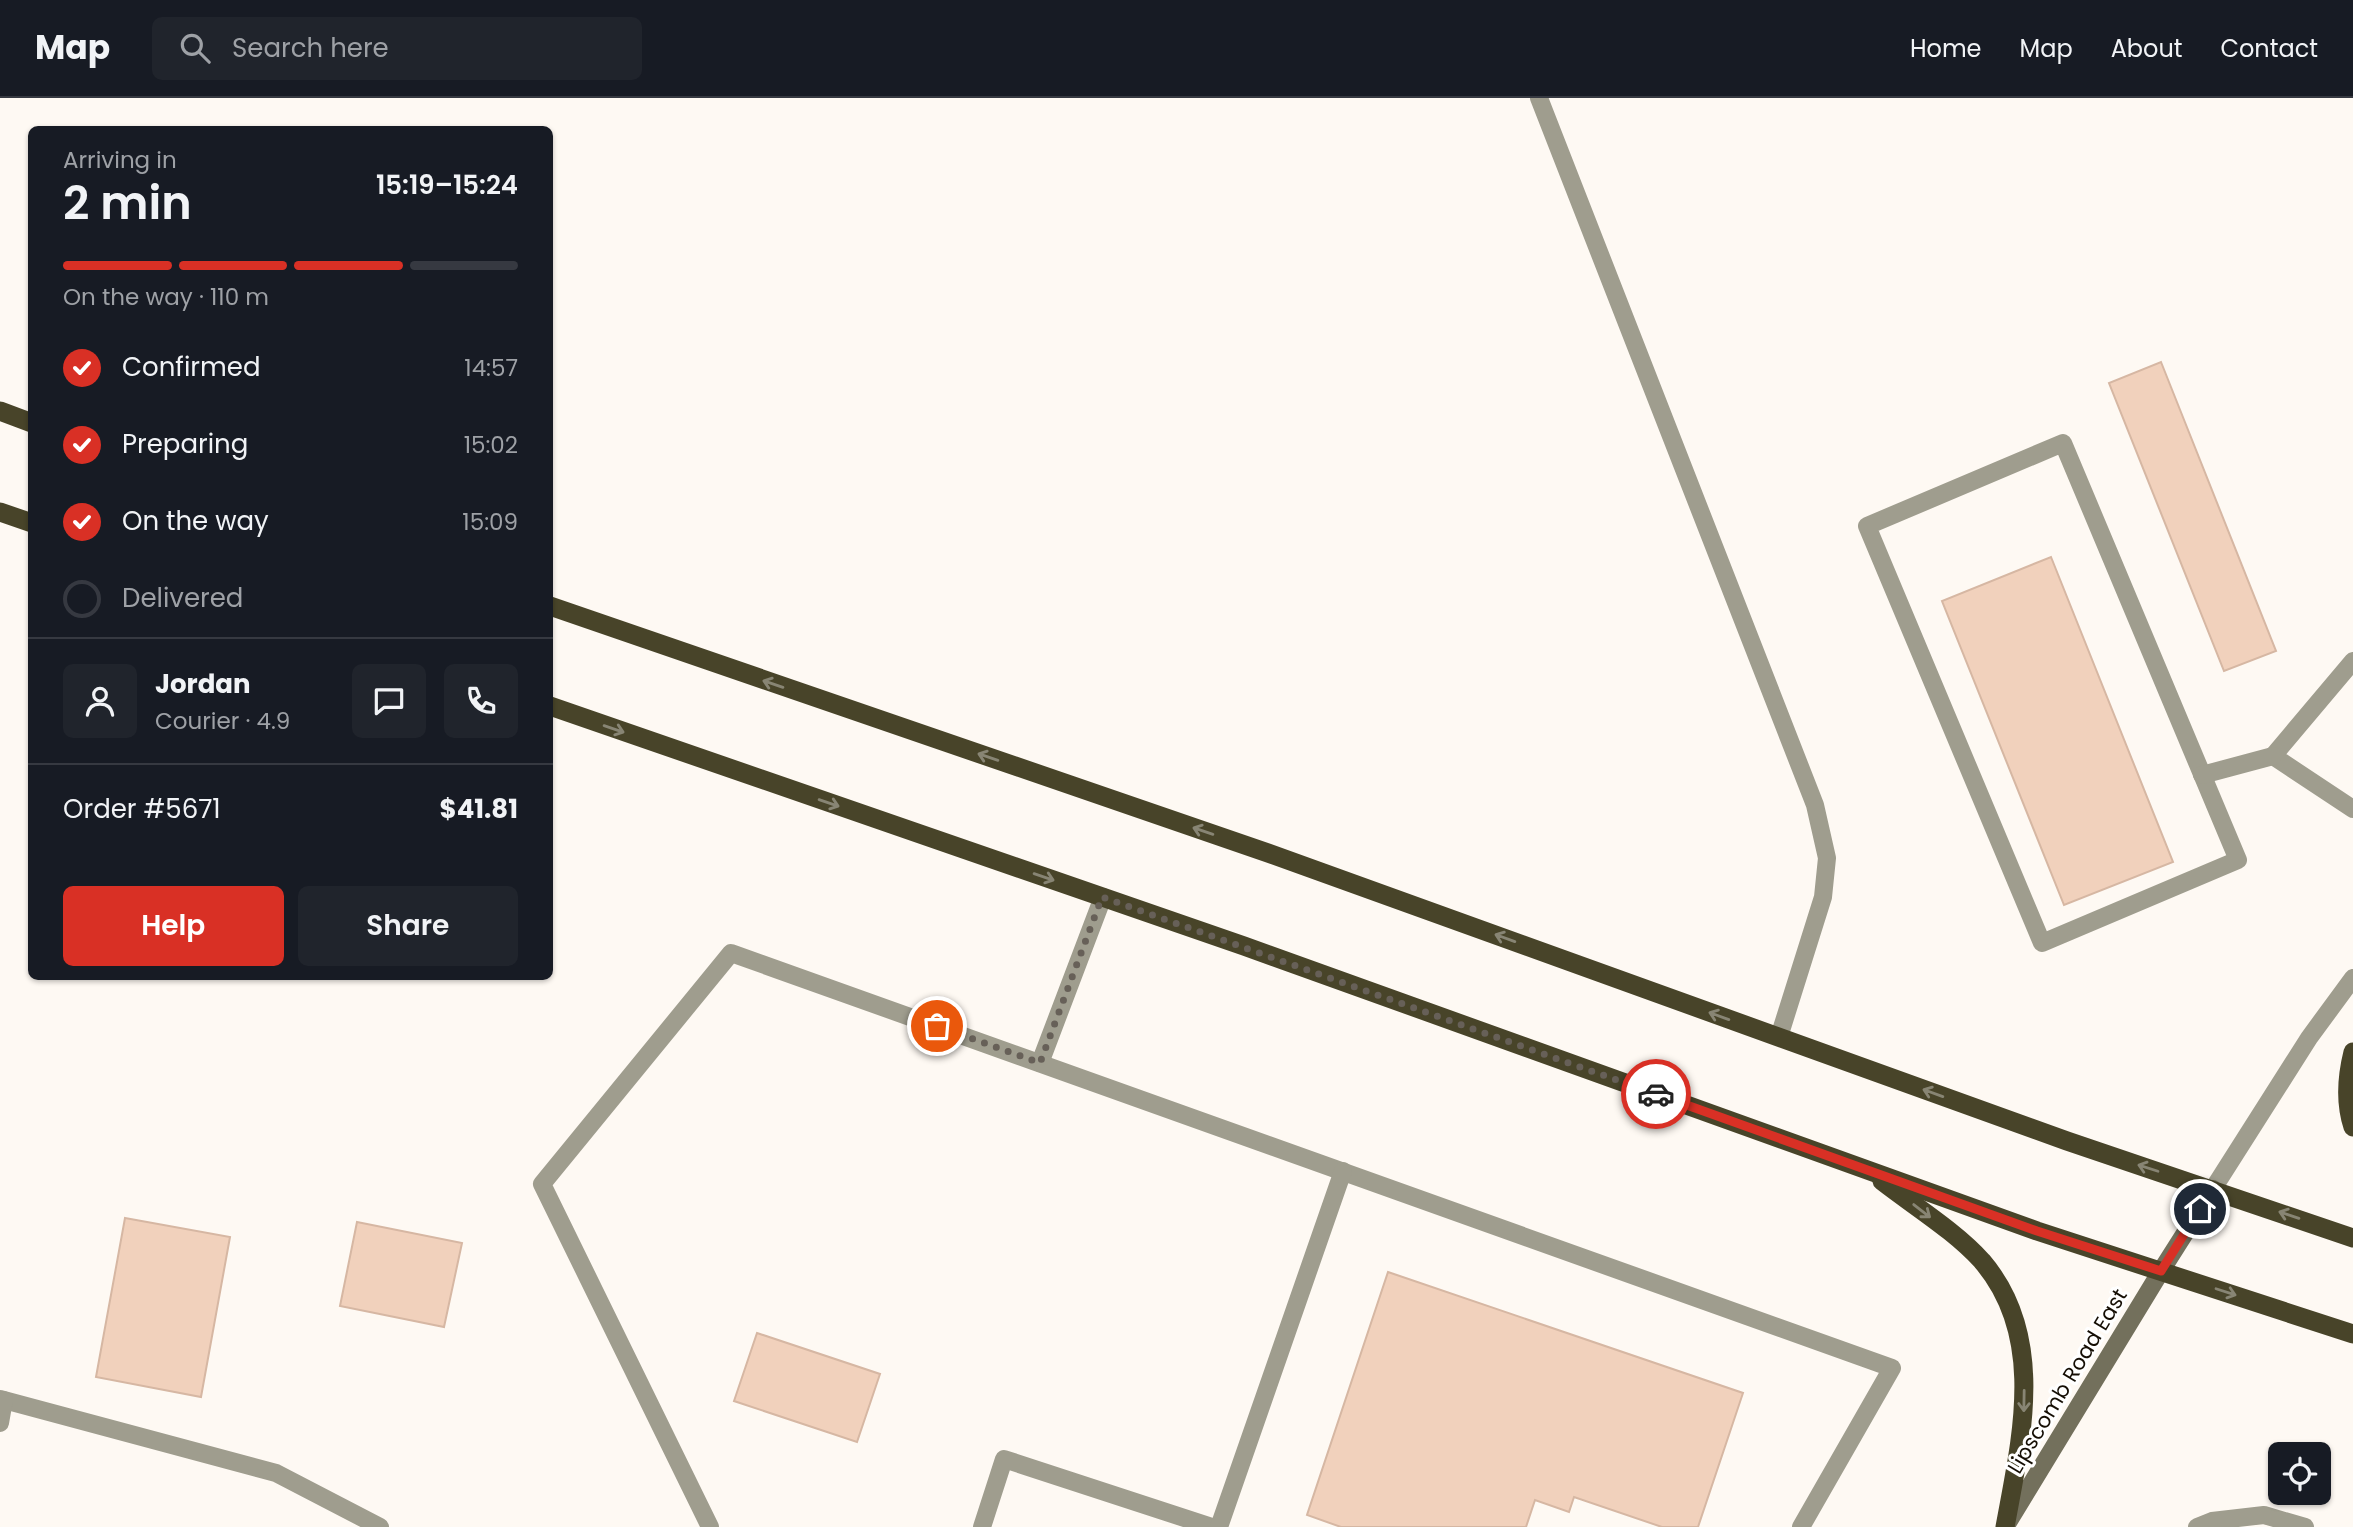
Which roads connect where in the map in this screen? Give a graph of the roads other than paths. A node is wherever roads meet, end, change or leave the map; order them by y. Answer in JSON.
{"nodes":[{"id":1,"x":1539,"y":98,"type":"edge"},
{"id":2,"x":0,"y":411,"type":"edge"},
{"id":3,"x":28,"y":422,"type":"edge"},
{"id":4,"x":0,"y":512,"type":"edge"},
{"id":5,"x":28,"y":522,"type":"edge"},
{"id":6,"x":553,"y":607,"type":"edge"},
{"id":7,"x":2353,"y":660,"type":"edge"},
{"id":8,"x":553,"y":707,"type":"edge"},
{"id":9,"x":2273,"y":755,"type":"junction"},
{"id":10,"x":2202,"y":775,"type":"junction"},
{"id":11,"x":2353,"y":809,"type":"edge"},
{"id":12,"x":1102,"y":897,"type":"junction"},
{"id":13,"x":2353,"y":978,"type":"edge"},
{"id":14,"x":1779,"y":1037,"type":"junction"},
{"id":15,"x":2353,"y":1052,"type":"edge"},
{"id":16,"x":1040,"y":1063,"type":"junction"},
{"id":17,"x":2353,"y":1127,"type":"edge"},
{"id":18,"x":1868,"y":1169,"type":"junction"},
{"id":19,"x":1343,"y":1171,"type":"junction"},
{"id":20,"x":2213,"y":1189,"type":"junction"},
{"id":21,"x":2353,"y":1238,"type":"edge"},
{"id":22,"x":2161,"y":1271,"type":"junction"},
{"id":23,"x":2353,"y":1334,"type":"edge"},
{"id":24,"x":2,"y":1400,"type":"edge"},
{"id":25,"x":0,"y":1423,"type":"edge"},
{"id":26,"x":380,"y":1527,"type":"edge"},
{"id":27,"x":710,"y":1527,"type":"edge"},
{"id":28,"x":982,"y":1527,"type":"edge"},
{"id":29,"x":1212,"y":1527,"type":"edge"},
{"id":30,"x":1219,"y":1527,"type":"edge"},
{"id":31,"x":1801,"y":1527,"type":"edge"},
{"id":32,"x":2005,"y":1527,"type":"edge"},
{"id":33,"x":2197,"y":1527,"type":"edge"},
{"id":34,"x":2305,"y":1527,"type":"edge"}],
"edges":[{"from":1,"to":14,"type":"street"},
{"from":2,"to":3,"type":"highway"},
{"from":4,"to":5,"type":"highway"},
{"from":14,"to":6,"type":"highway","one_way":true},
{"from":7,"to":9,"type":"street"},
{"from":8,"to":12,"type":"highway","one_way":true},
{"from":9,"to":10,"type":"street"},
{"from":9,"to":11,"type":"street"},
{"from":10,"to":10,"type":"street"},
{"from":12,"to":16,"type":"street"},
{"from":12,"to":18,"type":"highway"},
{"from":13,"to":20,"type":"street","name":"Lipscomb Road East"},
{"from":20,"to":14,"type":"highway","one_way":true},
{"from":15,"to":17,"type":"highway"},
{"from":16,"to":19,"type":"street"},
{"from":16,"to":27,"type":"street"},
{"from":18,"to":22,"type":"highway"},
{"from":18,"to":32,"type":"highway","one_way":true},
{"from":19,"to":30,"type":"street"},
{"from":19,"to":31,"type":"street"},
{"from":21,"to":20,"type":"highway","one_way":true},
{"from":20,"to":22,"type":"main road","name":"Lipscomb Road East"},
{"from":22,"to":23,"type":"highway","one_way":true},
{"from":22,"to":32,"type":"main road","name":"Lipscomb Road East"},
{"from":24,"to":25,"type":"street"},
{"from":24,"to":26,"type":"street"},
{"from":28,"to":29,"type":"street"},
{"from":33,"to":34,"type":"street"}]}
